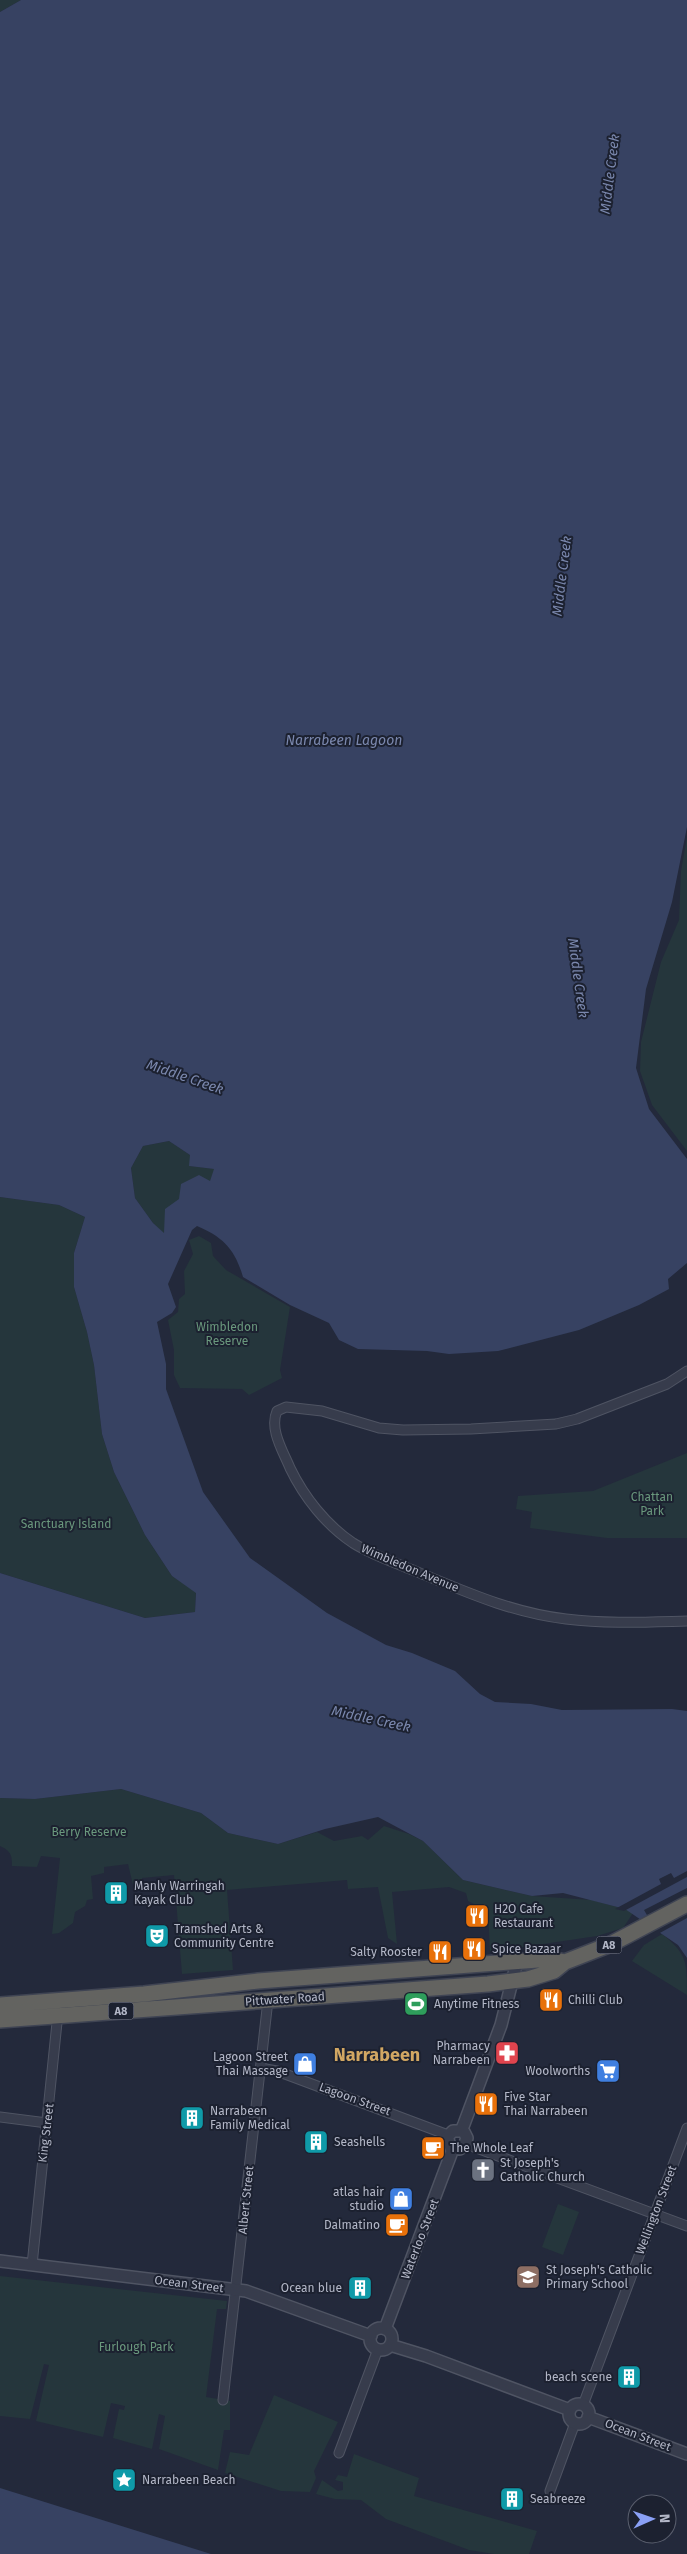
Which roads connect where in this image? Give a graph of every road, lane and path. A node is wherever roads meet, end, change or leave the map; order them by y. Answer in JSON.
{"nodes":[{"id":1,"x":687,"y":1371,"type":"edge"},
{"id":2,"x":687,"y":1621,"type":"edge"},
{"id":3,"x":687,"y":1904,"type":"edge"},
{"id":4,"x":517,"y":1962,"type":"junction"},
{"id":5,"x":564,"y":1962,"type":"junction"},
{"id":6,"x":513,"y":1980,"type":"junction"},
{"id":7,"x":268,"y":2000,"type":"junction"},
{"id":8,"x":0,"y":2005,"type":"edge"},
{"id":9,"x":58,"y":2007,"type":"junction"},
{"id":10,"x":0,"y":2020,"type":"edge"},
{"id":11,"x":260,"y":2068,"type":"junction"},
{"id":12,"x":0,"y":2117,"type":"edge"},
{"id":13,"x":47,"y":2123,"type":"junction"},
{"id":14,"x":687,"y":2128,"type":"edge"},
{"id":15,"x":448,"y":2135,"type":"junction"},
{"id":16,"x":463,"y":2136,"type":"junction"},
{"id":17,"x":452,"y":2151,"type":"junction"},
{"id":18,"x":654,"y":2213,"type":"junction"},
{"id":19,"x":687,"y":2226,"type":"edge"},
{"id":20,"x":0,"y":2261,"type":"edge"},
{"id":21,"x":32,"y":2265,"type":"junction"},
{"id":22,"x":237,"y":2289,"type":"junction"},
{"id":23,"x":385,"y":2329,"type":"junction"},
{"id":24,"x":371,"y":2336,"type":"junction"},
{"id":25,"x":390,"y":2345,"type":"junction"},
{"id":26,"x":378,"y":2349,"type":"junction"},
{"id":27,"x":223,"y":2400,"type":"dead end"},
{"id":28,"x":583,"y":2405,"type":"junction"},
{"id":29,"x":570,"y":2410,"type":"junction"},
{"id":30,"x":588,"y":2417,"type":"junction"},
{"id":31,"x":575,"y":2423,"type":"junction"},
{"id":32,"x":339,"y":2453,"type":"dead end"},
{"id":33,"x":687,"y":2454,"type":"edge"},
{"id":34,"x":550,"y":2491,"type":"dead end"}],
"edges":[{"from":1,"to":2,"type":"street","name":"Wimbledon Avenue"},
{"from":3,"to":5,"type":"highway","name":"Pittwater Road","number":"A8"},
{"from":4,"to":5,"type":"highway","name":"Pittwater Road","number":"A8"},
{"from":4,"to":6,"type":"street"},
{"from":4,"to":9,"type":"highway","name":"Pittwater Road","number":"A8"},
{"from":5,"to":6,"type":"highway","name":"Pittwater Road","number":"A8"},
{"from":6,"to":7,"type":"highway","name":"Pittwater Road","number":"A8"},
{"from":6,"to":16,"type":"street"},
{"from":7,"to":9,"type":"highway","name":"Pittwater Road","number":"A8"},
{"from":7,"to":11,"type":"street","name":"Albert Street"},
{"from":8,"to":9,"type":"highway","name":"Pittwater Road","number":"A8"},
{"from":9,"to":10,"type":"highway","name":"Pittwater Road","number":"A8"},
{"from":9,"to":13,"type":"street","name":"King Street"},
{"from":11,"to":15,"type":"street","name":"Lagoon Street"},
{"from":11,"to":22,"type":"street","name":"Albert Street"},
{"from":12,"to":13,"type":"street"},
{"from":13,"to":21,"type":"street","name":"King Street"},
{"from":14,"to":18,"type":"street","name":"Wellington Street"},
{"from":15,"to":16,"type":"street"},
{"from":15,"to":17,"type":"street"},
{"from":16,"to":17,"type":"street"},
{"from":16,"to":18,"type":"street"},
{"from":17,"to":23,"type":"street","name":"Waterloo Street"},
{"from":18,"to":19,"type":"street"},
{"from":18,"to":28,"type":"street","name":"Wellington Street"},
{"from":20,"to":21,"type":"street","name":"Ocean Street"},
{"from":21,"to":22,"type":"street","name":"Ocean Street"},
{"from":22,"to":24,"type":"street","name":"Ocean Street"},
{"from":22,"to":27,"type":"street","name":"Albert Street"},
{"from":23,"to":24,"type":"street"},
{"from":23,"to":25,"type":"street"},
{"from":24,"to":26,"type":"street"},
{"from":25,"to":26,"type":"street"},
{"from":25,"to":29,"type":"street"},
{"from":26,"to":32,"type":"street"},
{"from":28,"to":29,"type":"street"},
{"from":28,"to":30,"type":"street"},
{"from":29,"to":31,"type":"street"},
{"from":30,"to":31,"type":"street"},
{"from":30,"to":33,"type":"street","name":"Ocean Street"},
{"from":31,"to":34,"type":"street"}]}
